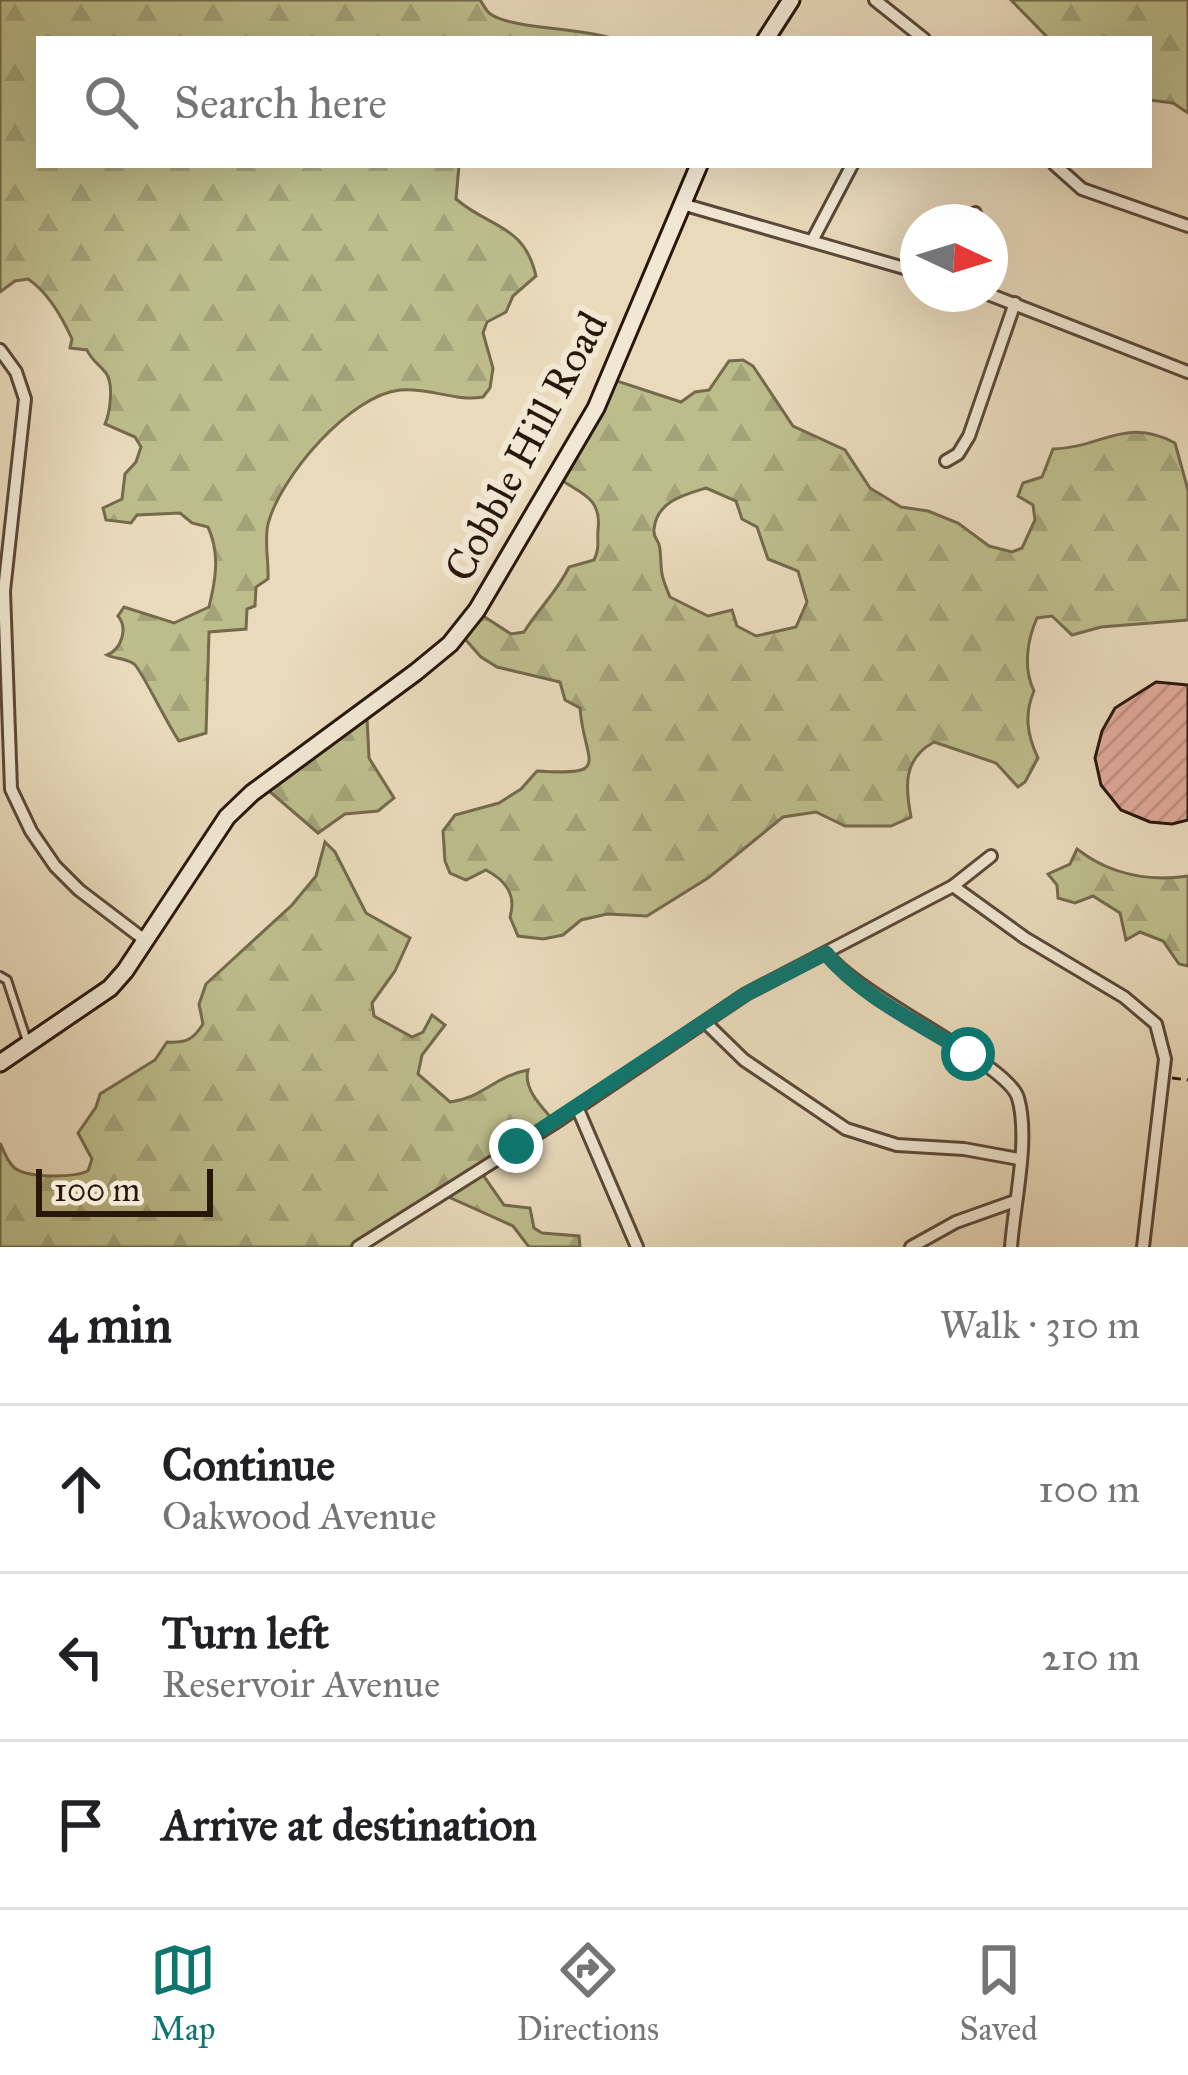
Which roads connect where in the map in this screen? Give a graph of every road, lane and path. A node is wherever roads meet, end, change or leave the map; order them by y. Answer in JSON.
{"nodes":[{"id":1,"x":791,"y":0,"type":"edge"},
{"id":2,"x":875,"y":0,"type":"edge"},
{"id":3,"x":768,"y":36,"type":"edge"},
{"id":4,"x":920,"y":36,"type":"edge"},
{"id":5,"x":698,"y":168,"type":"edge"},
{"id":6,"x":850,"y":168,"type":"edge"},
{"id":7,"x":1058,"y":168,"type":"edge"},
{"id":8,"x":682,"y":203,"type":"junction"},
{"id":9,"x":1188,"y":226,"type":"edge"},
{"id":10,"x":812,"y":241,"type":"junction"},
{"id":11,"x":900,"y":267,"type":"edge"},
{"id":12,"x":1008,"y":301,"type":"edge"},
{"id":13,"x":1015,"y":303,"type":"junction"},
{"id":14,"x":0,"y":350,"type":"edge"},
{"id":15,"x":1188,"y":372,"type":"edge"},
{"id":16,"x":946,"y":461,"type":"dead end"},
{"id":17,"x":991,"y":856,"type":"dead end"},
{"id":18,"x":952,"y":886,"type":"junction"},
{"id":19,"x":146,"y":941,"type":"junction"},
{"id":20,"x":826,"y":953,"type":"junction"},
{"id":21,"x":0,"y":976,"type":"edge"},
{"id":22,"x":705,"y":1022,"type":"junction"},
{"id":23,"x":28,"y":1044,"type":"junction"},
{"id":24,"x":0,"y":1064,"type":"edge"},
{"id":25,"x":1164,"y":1077,"type":"junction"},
{"id":26,"x":1188,"y":1080,"type":"edge"},
{"id":27,"x":577,"y":1107,"type":"junction"},
{"id":28,"x":1019,"y":1159,"type":"junction"},
{"id":29,"x":1015,"y":1201,"type":"junction"},
{"id":30,"x":358,"y":1247,"type":"edge"},
{"id":31,"x":637,"y":1247,"type":"edge"},
{"id":32,"x":911,"y":1247,"type":"edge"},
{"id":33,"x":1011,"y":1247,"type":"edge"},
{"id":34,"x":1143,"y":1247,"type":"edge"}],
"edges":[{"from":1,"to":3,"type":"street"},
{"from":2,"to":4,"type":"street"},
{"from":5,"to":8,"type":"street","name":"Cobble Hill Road"},
{"from":6,"to":10,"type":"street"},
{"from":7,"to":9,"type":"street"},
{"from":8,"to":10,"type":"street"},
{"from":8,"to":19,"type":"street","name":"Cobble Hill Road"},
{"from":10,"to":11,"type":"street"},
{"from":12,"to":13,"type":"street"},
{"from":13,"to":15,"type":"street"},
{"from":13,"to":16,"type":"street"},
{"from":14,"to":19,"type":"street"},
{"from":17,"to":18,"type":"street"},
{"from":18,"to":20,"type":"street"},
{"from":18,"to":25,"type":"street"},
{"from":19,"to":23,"type":"street","name":"Cobble Hill Road"},
{"from":20,"to":22,"type":"street"},
{"from":20,"to":28,"type":"street"},
{"from":21,"to":23,"type":"lane"},
{"from":22,"to":27,"type":"street"},
{"from":22,"to":28,"type":"street"},
{"from":23,"to":24,"type":"street","name":"Cobble Hill Road"},
{"from":25,"to":26,"type":"path"},
{"from":25,"to":34,"type":"street"},
{"from":27,"to":30,"type":"street"},
{"from":27,"to":31,"type":"street"},
{"from":28,"to":29,"type":"street"},
{"from":29,"to":32,"type":"street"},
{"from":29,"to":33,"type":"street"}]}
